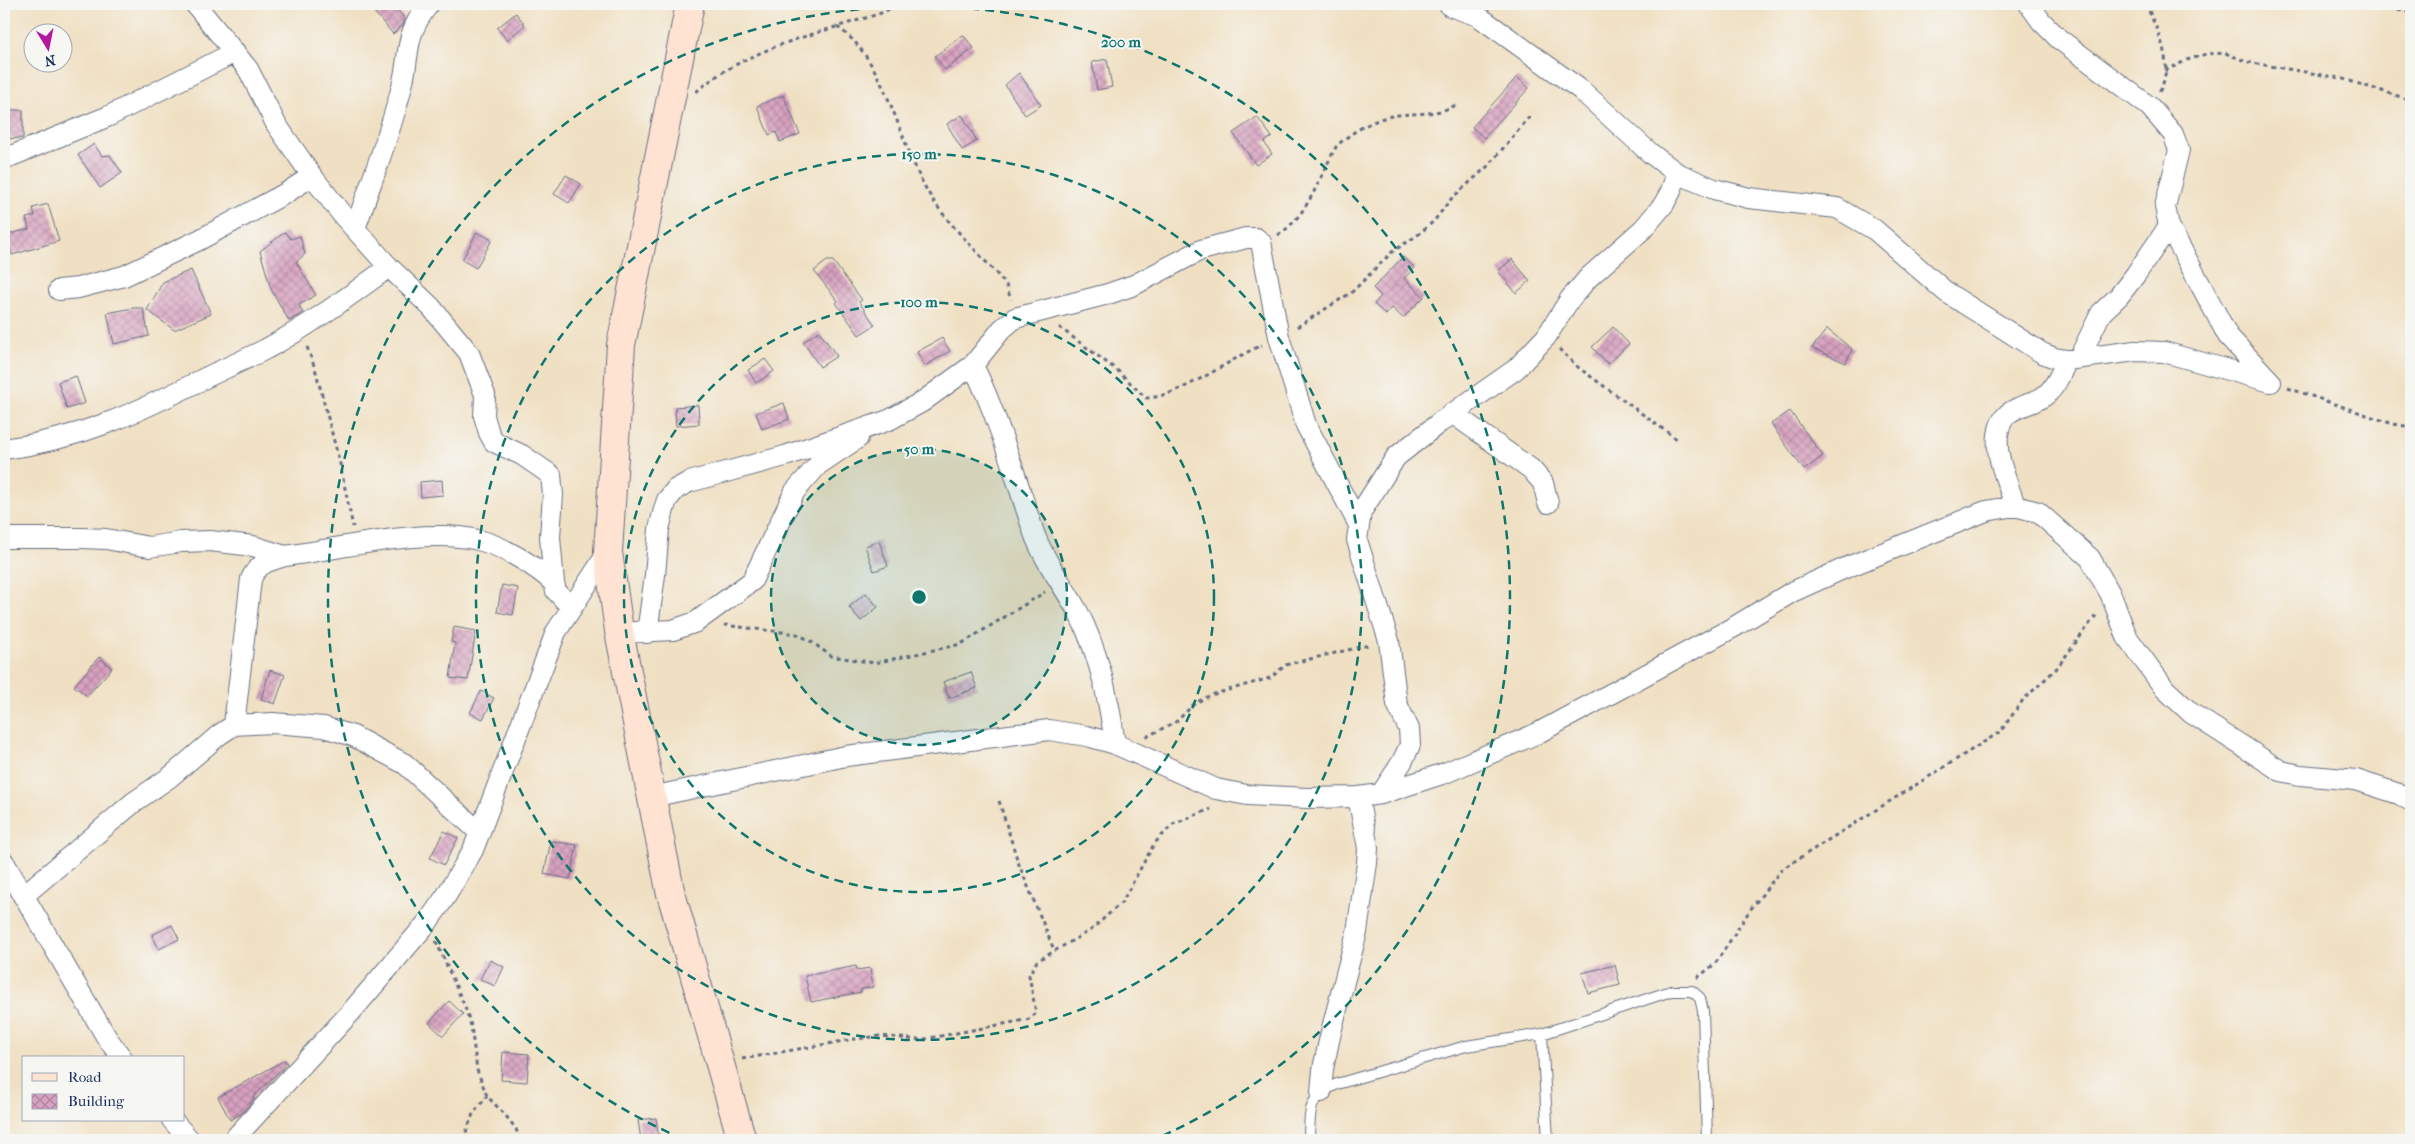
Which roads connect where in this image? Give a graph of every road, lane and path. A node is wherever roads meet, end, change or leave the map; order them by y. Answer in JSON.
{"nodes":[{"id":1,"x":195,"y":4,"type":"edge"},
{"id":2,"x":428,"y":4,"type":"edge"},
{"id":3,"x":690,"y":4,"type":"edge"},
{"id":4,"x":897,"y":4,"type":"edge"},
{"id":5,"x":2029,"y":4,"type":"edge"},
{"id":6,"x":2146,"y":4,"type":"edge"},
{"id":7,"x":1450,"y":6,"type":"dead end"},
{"id":8,"x":2350,"y":6,"type":"dead end"},
{"id":9,"x":2411,"y":12,"type":"edge"},
{"id":10,"x":837,"y":27,"type":"junction"},
{"id":11,"x":235,"y":52,"type":"junction"},
{"id":12,"x":2165,"y":71,"type":"junction"},
{"id":13,"x":694,"y":93,"type":"dead end"},
{"id":14,"x":2411,"y":100,"type":"edge"},
{"id":15,"x":1456,"y":105,"type":"dead end"},
{"id":16,"x":2150,"y":107,"type":"junction"},
{"id":17,"x":1532,"y":114,"type":"dead end"},
{"id":18,"x":4,"y":158,"type":"edge"},
{"id":19,"x":1678,"y":173,"type":"junction"},
{"id":20,"x":312,"y":176,"type":"junction"},
{"id":21,"x":2169,"y":226,"type":"junction"},
{"id":22,"x":355,"y":230,"type":"junction"},
{"id":23,"x":1261,"y":242,"type":"junction"},
{"id":24,"x":389,"y":267,"type":"junction"},
{"id":25,"x":59,"y":290,"type":"dead end"},
{"id":26,"x":1036,"y":312,"type":"junction"},
{"id":27,"x":1015,"y":318,"type":"junction"},
{"id":28,"x":297,"y":330,"type":"junction"},
{"id":29,"x":1279,"y":337,"type":"junction"},
{"id":30,"x":1546,"y":337,"type":"junction"},
{"id":31,"x":2073,"y":359,"type":"junction"},
{"id":32,"x":973,"y":365,"type":"junction"},
{"id":33,"x":2271,"y":382,"type":"junction"},
{"id":34,"x":1452,"y":413,"type":"junction"},
{"id":35,"x":889,"y":420,"type":"junction"},
{"id":36,"x":2411,"y":427,"type":"edge"},
{"id":37,"x":1678,"y":440,"type":"dead end"},
{"id":38,"x":4,"y":449,"type":"edge"},
{"id":39,"x":1548,"y":503,"type":"dead end"},
{"id":40,"x":2015,"y":506,"type":"junction"},
{"id":41,"x":1358,"y":525,"type":"junction"},
{"id":42,"x":4,"y":538,"type":"edge"},
{"id":43,"x":357,"y":545,"type":"junction"},
{"id":44,"x":608,"y":552,"type":"junction"},
{"id":45,"x":285,"y":556,"type":"junction"},
{"id":46,"x":554,"y":582,"type":"junction"},
{"id":47,"x":1061,"y":582,"type":"junction"},
{"id":48,"x":2111,"y":595,"type":"junction"},
{"id":49,"x":571,"y":607,"type":"junction"},
{"id":50,"x":696,"y":622,"type":"junction"},
{"id":51,"x":619,"y":631,"type":"junction"},
{"id":52,"x":646,"y":633,"type":"junction"},
{"id":53,"x":1387,"y":634,"type":"junction"},
{"id":54,"x":234,"y":725,"type":"junction"},
{"id":55,"x":1119,"y":745,"type":"junction"},
{"id":56,"x":1381,"y":794,"type":"junction"},
{"id":57,"x":651,"y":797,"type":"junction"},
{"id":58,"x":1358,"y":797,"type":"junction"},
{"id":59,"x":999,"y":801,"type":"dead end"},
{"id":60,"x":2411,"y":801,"type":"edge"},
{"id":61,"x":1213,"y":808,"type":"dead end"},
{"id":62,"x":480,"y":833,"type":"junction"},
{"id":63,"x":4,"y":862,"type":"edge"},
{"id":64,"x":23,"y":896,"type":"junction"},
{"id":65,"x":427,"y":923,"type":"junction"},
{"id":66,"x":1054,"y":950,"type":"junction"},
{"id":67,"x":1681,"y":991,"type":"junction"},
{"id":68,"x":1542,"y":1034,"type":"junction"},
{"id":69,"x":120,"y":1056,"type":"edge"},
{"id":70,"x":720,"y":1062,"type":"junction"},
{"id":71,"x":1321,"y":1092,"type":"junction"},
{"id":72,"x":487,"y":1096,"type":"junction"},
{"id":73,"x":174,"y":1122,"type":"edge"},
{"id":74,"x":190,"y":1140,"type":"edge"},
{"id":75,"x":233,"y":1140,"type":"edge"},
{"id":76,"x":463,"y":1140,"type":"edge"},
{"id":77,"x":520,"y":1140,"type":"edge"},
{"id":78,"x":742,"y":1140,"type":"edge"},
{"id":79,"x":1309,"y":1140,"type":"edge"},
{"id":80,"x":1548,"y":1140,"type":"edge"},
{"id":81,"x":1706,"y":1140,"type":"edge"}],
"edges":[{"from":1,"to":11,"type":"street"},
{"from":2,"to":22,"type":"street"},
{"from":3,"to":44,"type":"main road"},
{"from":4,"to":10,"type":"path"},
{"from":5,"to":16,"type":"street"},
{"from":6,"to":12,"type":"path"},
{"from":7,"to":19,"type":"street"},
{"from":8,"to":9,"type":"path"},
{"from":10,"to":13,"type":"path"},
{"from":10,"to":27,"type":"path"},
{"from":11,"to":18,"type":"street"},
{"from":11,"to":20,"type":"street"},
{"from":12,"to":14,"type":"path"},
{"from":12,"to":16,"type":"path"},
{"from":15,"to":23,"type":"path"},
{"from":16,"to":21,"type":"street"},
{"from":17,"to":29,"type":"path"},
{"from":19,"to":30,"type":"street"},
{"from":19,"to":31,"type":"street"},
{"from":20,"to":22,"type":"street"},
{"from":20,"to":25,"type":"street"},
{"from":21,"to":31,"type":"street"},
{"from":21,"to":33,"type":"street"},
{"from":22,"to":24,"type":"street"},
{"from":23,"to":26,"type":"street"},
{"from":23,"to":29,"type":"street"},
{"from":24,"to":28,"type":"street"},
{"from":24,"to":46,"type":"street"},
{"from":26,"to":27,"type":"street"},
{"from":26,"to":29,"type":"path"},
{"from":27,"to":32,"type":"street"},
{"from":28,"to":38,"type":"street"},
{"from":28,"to":43,"type":"path"},
{"from":29,"to":41,"type":"street"},
{"from":30,"to":34,"type":"street"},
{"from":30,"to":37,"type":"path"},
{"from":31,"to":33,"type":"street"},
{"from":31,"to":40,"type":"street"},
{"from":32,"to":35,"type":"street"},
{"from":32,"to":47,"type":"street"},
{"from":33,"to":36,"type":"path"},
{"from":34,"to":39,"type":"street"},
{"from":34,"to":41,"type":"street"},
{"from":35,"to":50,"type":"street"},
{"from":35,"to":52,"type":"street"},
{"from":40,"to":48,"type":"street"},
{"from":40,"to":56,"type":"street"},
{"from":41,"to":53,"type":"street"},
{"from":42,"to":45,"type":"street"},
{"from":43,"to":45,"type":"street"},
{"from":43,"to":46,"type":"street"},
{"from":44,"to":49,"type":"street"},
{"from":44,"to":51,"type":"main road"},
{"from":45,"to":54,"type":"street"},
{"from":46,"to":49,"type":"street"},
{"from":47,"to":50,"type":"path"},
{"from":47,"to":55,"type":"street"},
{"from":48,"to":60,"type":"street"},
{"from":48,"to":67,"type":"path"},
{"from":49,"to":62,"type":"street"},
{"from":50,"to":52,"type":"street"},
{"from":51,"to":52,"type":"street"},
{"from":51,"to":57,"type":"main road"},
{"from":53,"to":55,"type":"path"},
{"from":53,"to":56,"type":"street"},
{"from":54,"to":62,"type":"street"},
{"from":54,"to":64,"type":"street"},
{"from":55,"to":57,"type":"street"},
{"from":55,"to":58,"type":"street"},
{"from":56,"to":58,"type":"street"},
{"from":57,"to":70,"type":"main road"},
{"from":58,"to":71,"type":"street"},
{"from":59,"to":66,"type":"path"},
{"from":61,"to":66,"type":"path"},
{"from":62,"to":65,"type":"street"},
{"from":63,"to":64,"type":"street"},
{"from":64,"to":69,"type":"street"},
{"from":65,"to":72,"type":"path"},
{"from":65,"to":75,"type":"street"},
{"from":66,"to":70,"type":"path"},
{"from":67,"to":68,"type":"lane"},
{"from":67,"to":81,"type":"lane"},
{"from":68,"to":71,"type":"lane"},
{"from":68,"to":80,"type":"lane"},
{"from":70,"to":78,"type":"main road"},
{"from":71,"to":79,"type":"lane"},
{"from":72,"to":76,"type":"path"},
{"from":72,"to":77,"type":"path"},
{"from":73,"to":74,"type":"street"}]}
